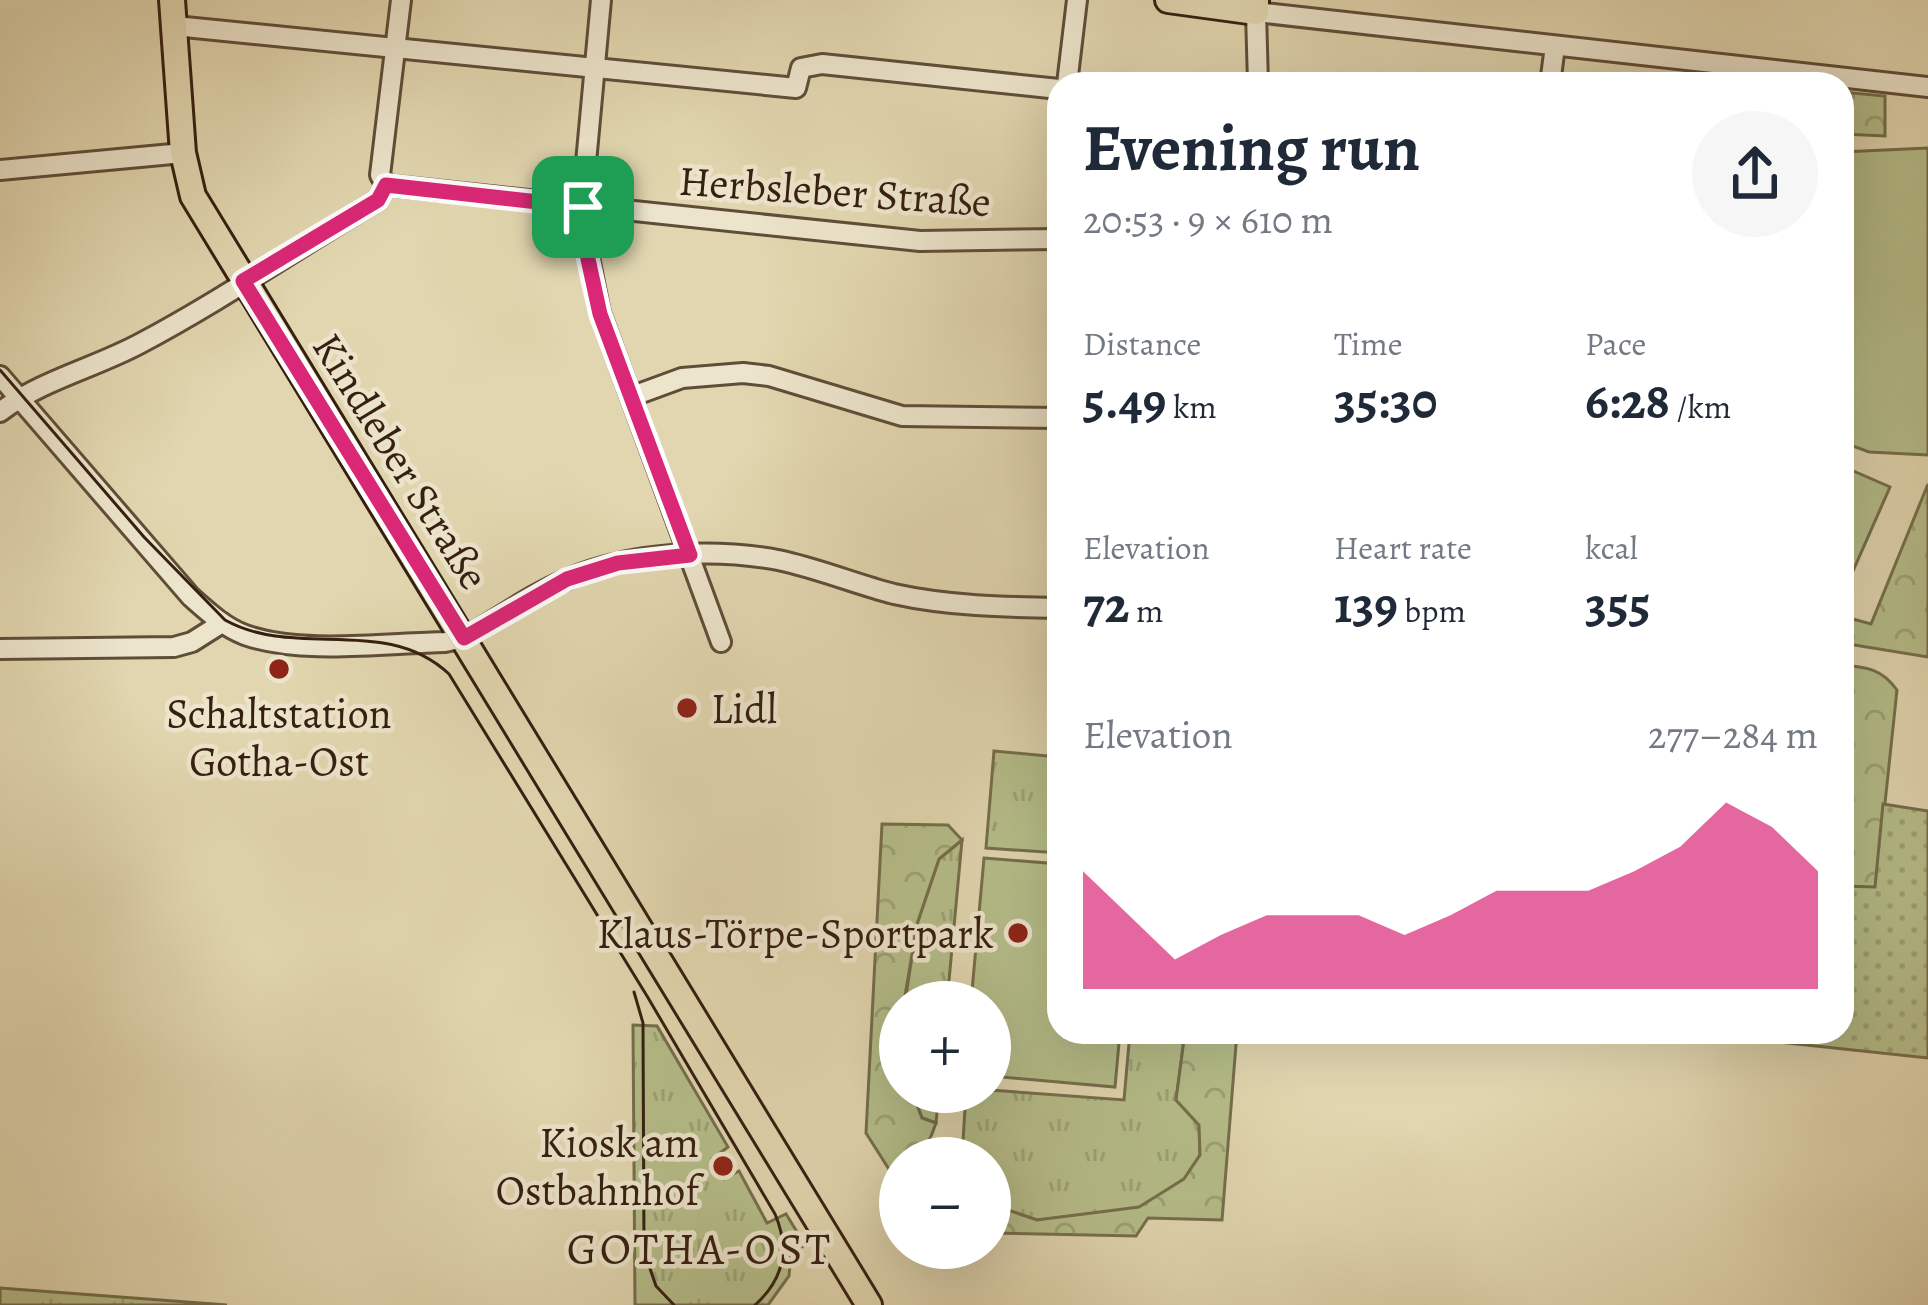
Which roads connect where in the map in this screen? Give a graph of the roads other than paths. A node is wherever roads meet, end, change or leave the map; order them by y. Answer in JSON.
{"nodes":[{"id":1,"x":172,"y":0,"type":"edge"},
{"id":2,"x":401,"y":0,"type":"edge"},
{"id":3,"x":601,"y":0,"type":"edge"},
{"id":4,"x":1077,"y":0,"type":"edge"},
{"id":5,"x":1168,"y":0,"type":"edge"},
{"id":6,"x":1256,"y":6,"type":"edge"},
{"id":7,"x":175,"y":26,"type":"junction"},
{"id":8,"x":1555,"y":46,"type":"junction"},
{"id":9,"x":395,"y":50,"type":"junction"},
{"id":10,"x":592,"y":68,"type":"junction"},
{"id":11,"x":1068,"y":72,"type":"edge"},
{"id":12,"x":1258,"y":72,"type":"edge"},
{"id":13,"x":1552,"y":72,"type":"edge"},
{"id":14,"x":1792,"y":72,"type":"edge"},
{"id":15,"x":1854,"y":79,"type":"edge"},
{"id":16,"x":1928,"y":87,"type":"edge"},
{"id":17,"x":1047,"y":88,"type":"edge"},
{"id":18,"x":183,"y":153,"type":"junction"},
{"id":19,"x":0,"y":170,"type":"edge"},
{"id":20,"x":386,"y":185,"type":"junction"},
{"id":21,"x":583,"y":207,"type":"junction"},
{"id":22,"x":1047,"y":239,"type":"edge"},
{"id":23,"x":243,"y":281,"type":"junction"},
{"id":24,"x":0,"y":376,"type":"edge"},
{"id":25,"x":633,"y":396,"type":"junction"},
{"id":26,"x":19,"y":398,"type":"junction"},
{"id":27,"x":0,"y":412,"type":"edge"},
{"id":28,"x":1047,"y":418,"type":"edge"},
{"id":29,"x":690,"y":555,"type":"junction"},
{"id":30,"x":1047,"y":608,"type":"edge"},
{"id":31,"x":222,"y":623,"type":"junction"},
{"id":32,"x":464,"y":638,"type":"junction"},
{"id":33,"x":721,"y":642,"type":"dead end"},
{"id":34,"x":0,"y":649,"type":"edge"},
{"id":35,"x":869,"y":1305,"type":"edge"}],
"edges":[{"from":1,"to":7,"type":"main road","name":"Kindleber Straße"},
{"from":2,"to":9,"type":"street"},
{"from":3,"to":10,"type":"street"},
{"from":4,"to":11,"type":"street"},
{"from":5,"to":6,"type":"main road"},
{"from":6,"to":8,"type":"street"},
{"from":6,"to":12,"type":"street"},
{"from":7,"to":9,"type":"street"},
{"from":7,"to":18,"type":"main road","name":"Kindleber Straße"},
{"from":8,"to":13,"type":"street"},
{"from":8,"to":14,"type":"street"},
{"from":9,"to":10,"type":"street"},
{"from":9,"to":20,"type":"street"},
{"from":10,"to":17,"type":"street"},
{"from":10,"to":21,"type":"street"},
{"from":15,"to":16,"type":"street"},
{"from":18,"to":19,"type":"street"},
{"from":18,"to":23,"type":"main road","name":"Kindleber Straße"},
{"from":20,"to":21,"type":"street","name":"Herbsleber Straße"},
{"from":20,"to":23,"type":"street"},
{"from":21,"to":22,"type":"street","name":"Herbsleber Straße"},
{"from":21,"to":25,"type":"street"},
{"from":23,"to":26,"type":"street"},
{"from":23,"to":32,"type":"main road","name":"Kindleber Straße"},
{"from":24,"to":26,"type":"street"},
{"from":25,"to":28,"type":"street"},
{"from":25,"to":29,"type":"street"},
{"from":26,"to":27,"type":"street"},
{"from":26,"to":31,"type":"street"},
{"from":29,"to":30,"type":"street"},
{"from":29,"to":32,"type":"street"},
{"from":29,"to":33,"type":"street"},
{"from":31,"to":32,"type":"street"},
{"from":31,"to":34,"type":"street"},
{"from":32,"to":35,"type":"main road","name":"Kindleber Straße"}]}
